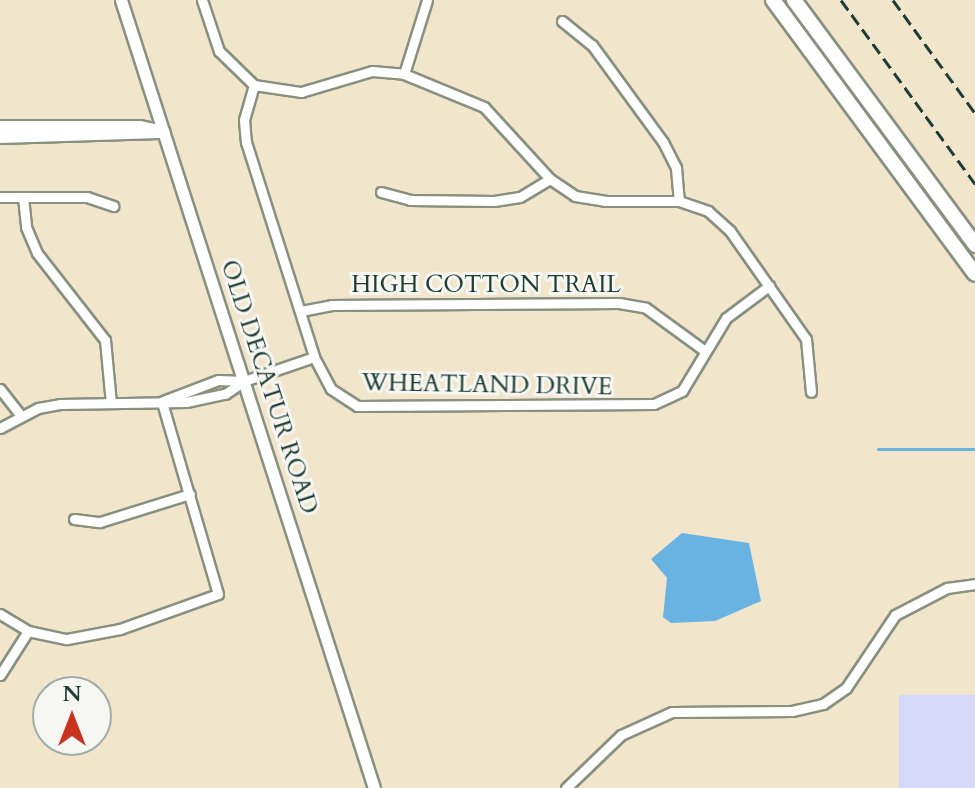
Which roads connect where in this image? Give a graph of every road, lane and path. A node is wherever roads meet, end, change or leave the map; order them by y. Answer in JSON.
{"nodes":[{"id":1,"x":121,"y":0,"type":"edge"},
{"id":2,"x":202,"y":0,"type":"edge"},
{"id":3,"x":427,"y":0,"type":"edge"},
{"id":4,"x":773,"y":0,"type":"edge"},
{"id":5,"x":794,"y":0,"type":"edge"},
{"id":6,"x":562,"y":21,"type":"dead end"},
{"id":7,"x":404,"y":74,"type":"junction"},
{"id":8,"x":254,"y":85,"type":"junction"},
{"id":9,"x":0,"y":126,"type":"edge"},
{"id":10,"x":163,"y":131,"type":"junction"},
{"id":11,"x":0,"y":137,"type":"edge"},
{"id":12,"x":550,"y":179,"type":"junction"},
{"id":13,"x":381,"y":192,"type":"dead end"},
{"id":14,"x":0,"y":197,"type":"edge"},
{"id":15,"x":23,"y":197,"type":"junction"},
{"id":16,"x":679,"y":201,"type":"junction"},
{"id":17,"x":113,"y":206,"type":"dead end"},
{"id":18,"x":975,"y":245,"type":"edge"},
{"id":19,"x":975,"y":274,"type":"edge"},
{"id":20,"x":769,"y":286,"type":"junction"},
{"id":21,"x":301,"y":311,"type":"junction"},
{"id":22,"x":705,"y":351,"type":"junction"},
{"id":23,"x":314,"y":357,"type":"junction"},
{"id":24,"x":244,"y":381,"type":"junction"},
{"id":25,"x":0,"y":389,"type":"edge"},
{"id":26,"x":811,"y":392,"type":"dead end"},
{"id":27,"x":162,"y":402,"type":"junction"},
{"id":28,"x":111,"y":403,"type":"junction"},
{"id":29,"x":21,"y":416,"type":"junction"},
{"id":30,"x":0,"y":428,"type":"edge"},
{"id":31,"x":190,"y":494,"type":"junction"},
{"id":32,"x":74,"y":519,"type":"dead end"},
{"id":33,"x":975,"y":584,"type":"edge"},
{"id":34,"x":0,"y":614,"type":"edge"},
{"id":35,"x":28,"y":631,"type":"junction"},
{"id":36,"x":0,"y":675,"type":"edge"},
{"id":37,"x":374,"y":788,"type":"edge"},
{"id":38,"x":566,"y":788,"type":"edge"}],
"edges":[{"from":1,"to":10,"type":"street","name":"OLD DECATUR ROAD"},
{"from":2,"to":8,"type":"street"},
{"from":3,"to":7,"type":"street"},
{"from":4,"to":19,"type":"main road"},
{"from":5,"to":18,"type":"main road"},
{"from":6,"to":16,"type":"street"},
{"from":7,"to":8,"type":"street"},
{"from":7,"to":12,"type":"street"},
{"from":8,"to":21,"type":"street","name":"WHEATLAND DRIVE"},
{"from":9,"to":10,"type":"street"},
{"from":10,"to":11,"type":"street"},
{"from":10,"to":24,"type":"street","name":"OLD DECATUR ROAD"},
{"from":12,"to":13,"type":"street"},
{"from":12,"to":16,"type":"street"},
{"from":14,"to":15,"type":"street"},
{"from":15,"to":17,"type":"street"},
{"from":15,"to":28,"type":"street"},
{"from":16,"to":20,"type":"street"},
{"from":20,"to":22,"type":"street","name":"WHEATLAND DRIVE"},
{"from":20,"to":26,"type":"street"},
{"from":21,"to":22,"type":"street","name":"HIGH COTTON TRAIL"},
{"from":21,"to":23,"type":"street","name":"WHEATLAND DRIVE"},
{"from":22,"to":23,"type":"street","name":"WHEATLAND DRIVE"},
{"from":23,"to":24,"type":"street"},
{"from":24,"to":27,"type":"street"},
{"from":24,"to":37,"type":"street","name":"OLD DECATUR ROAD"},
{"from":25,"to":29,"type":"street"},
{"from":27,"to":28,"type":"street"},
{"from":27,"to":31,"type":"street"},
{"from":28,"to":29,"type":"street"},
{"from":29,"to":30,"type":"street"},
{"from":31,"to":32,"type":"street"},
{"from":31,"to":35,"type":"street"},
{"from":33,"to":38,"type":"street"},
{"from":34,"to":35,"type":"street"},
{"from":35,"to":36,"type":"street"}]}
